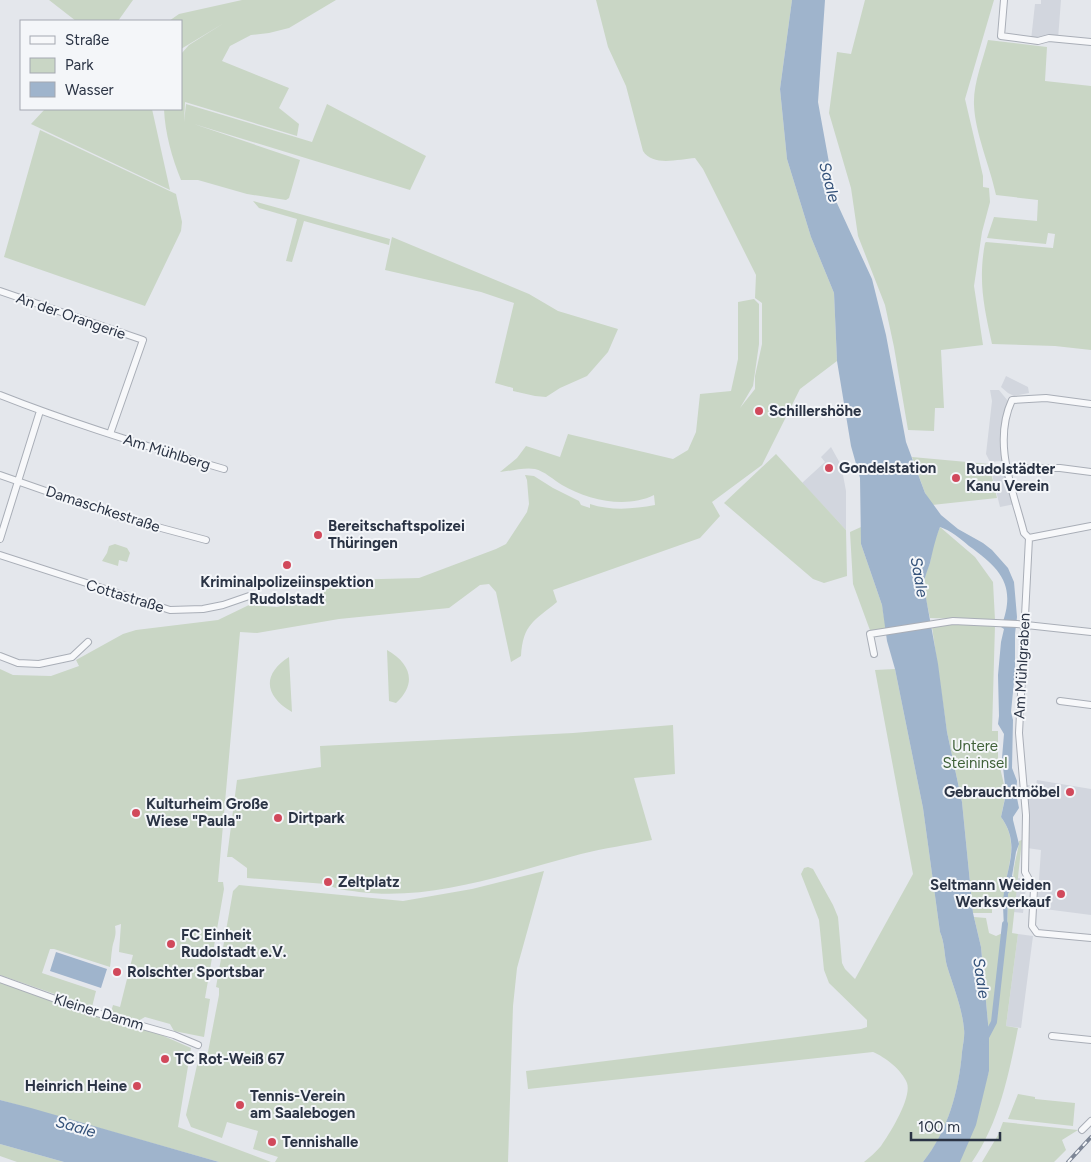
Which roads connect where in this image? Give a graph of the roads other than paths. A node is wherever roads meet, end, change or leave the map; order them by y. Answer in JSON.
{"nodes":[{"id":1,"x":1004,"y":0,"type":"edge"},
{"id":2,"x":1091,"y":42,"type":"edge"},
{"id":3,"x":0,"y":291,"type":"edge"},
{"id":4,"x":143,"y":340,"type":"joint"},
{"id":5,"x":0,"y":395,"type":"edge"},
{"id":6,"x":1091,"y":404,"type":"edge"},
{"id":7,"x":40,"y":411,"type":"junction"},
{"id":8,"x":110,"y":434,"type":"junction"},
{"id":9,"x":1006,"y":468,"type":"junction"},
{"id":10,"x":224,"y":469,"type":"dead end"},
{"id":11,"x":1091,"y":472,"type":"edge"},
{"id":12,"x":0,"y":475,"type":"edge"},
{"id":13,"x":18,"y":481,"type":"junction"},
{"id":14,"x":1091,"y":526,"type":"edge"},
{"id":15,"x":0,"y":538,"type":"edge"},
{"id":16,"x":1029,"y":538,"type":"junction"},
{"id":17,"x":206,"y":540,"type":"dead end"},
{"id":18,"x":0,"y":555,"type":"edge"},
{"id":19,"x":252,"y":595,"type":"dead end"},
{"id":20,"x":1020,"y":625,"type":"junction"},
{"id":21,"x":1091,"y":632,"type":"edge"},
{"id":22,"x":88,"y":642,"type":"dead end"},
{"id":23,"x":874,"y":654,"type":"dead end"},
{"id":24,"x":0,"y":656,"type":"edge"},
{"id":25,"x":1060,"y":701,"type":"dead end"},
{"id":26,"x":1091,"y":705,"type":"edge"},
{"id":27,"x":1091,"y":938,"type":"edge"},
{"id":28,"x":0,"y":979,"type":"edge"},
{"id":29,"x":1052,"y":1036,"type":"dead end"},
{"id":30,"x":1091,"y":1040,"type":"edge"},
{"id":31,"x":198,"y":1044,"type":"dead end"},
{"id":32,"x":1091,"y":1121,"type":"edge"},
{"id":33,"x":1082,"y":1130,"type":"dead end"}],
"edges":[{"from":1,"to":2,"type":"street"},
{"from":3,"to":4,"type":"street","name":"An der Orangerie"},
{"from":4,"to":8,"type":"street","name":"Am Mühlberg"},
{"from":5,"to":7,"type":"street","name":"Am Mühlberg"},
{"from":6,"to":9,"type":"street","name":"Am Mühlgraben"},
{"from":7,"to":8,"type":"street","name":"Am Mühlberg"},
{"from":7,"to":13,"type":"street"},
{"from":8,"to":10,"type":"street","name":"Am Mühlberg"},
{"from":9,"to":11,"type":"street"},
{"from":9,"to":16,"type":"street","name":"Am Mühlgraben"},
{"from":12,"to":13,"type":"street","name":"Damaschkestraße"},
{"from":13,"to":15,"type":"street"},
{"from":13,"to":17,"type":"street","name":"Damaschkestraße"},
{"from":14,"to":16,"type":"street"},
{"from":16,"to":20,"type":"street","name":"Am Mühlgraben"},
{"from":18,"to":19,"type":"street","name":"Cottastraße"},
{"from":20,"to":21,"type":"street"},
{"from":20,"to":23,"type":"street"},
{"from":20,"to":27,"type":"street","name":"Am Mühlgraben"},
{"from":22,"to":24,"type":"street"},
{"from":25,"to":26,"type":"street"},
{"from":28,"to":31,"type":"street","name":"Kleiner Damm"},
{"from":29,"to":30,"type":"street"},
{"from":32,"to":33,"type":"street"}]}
